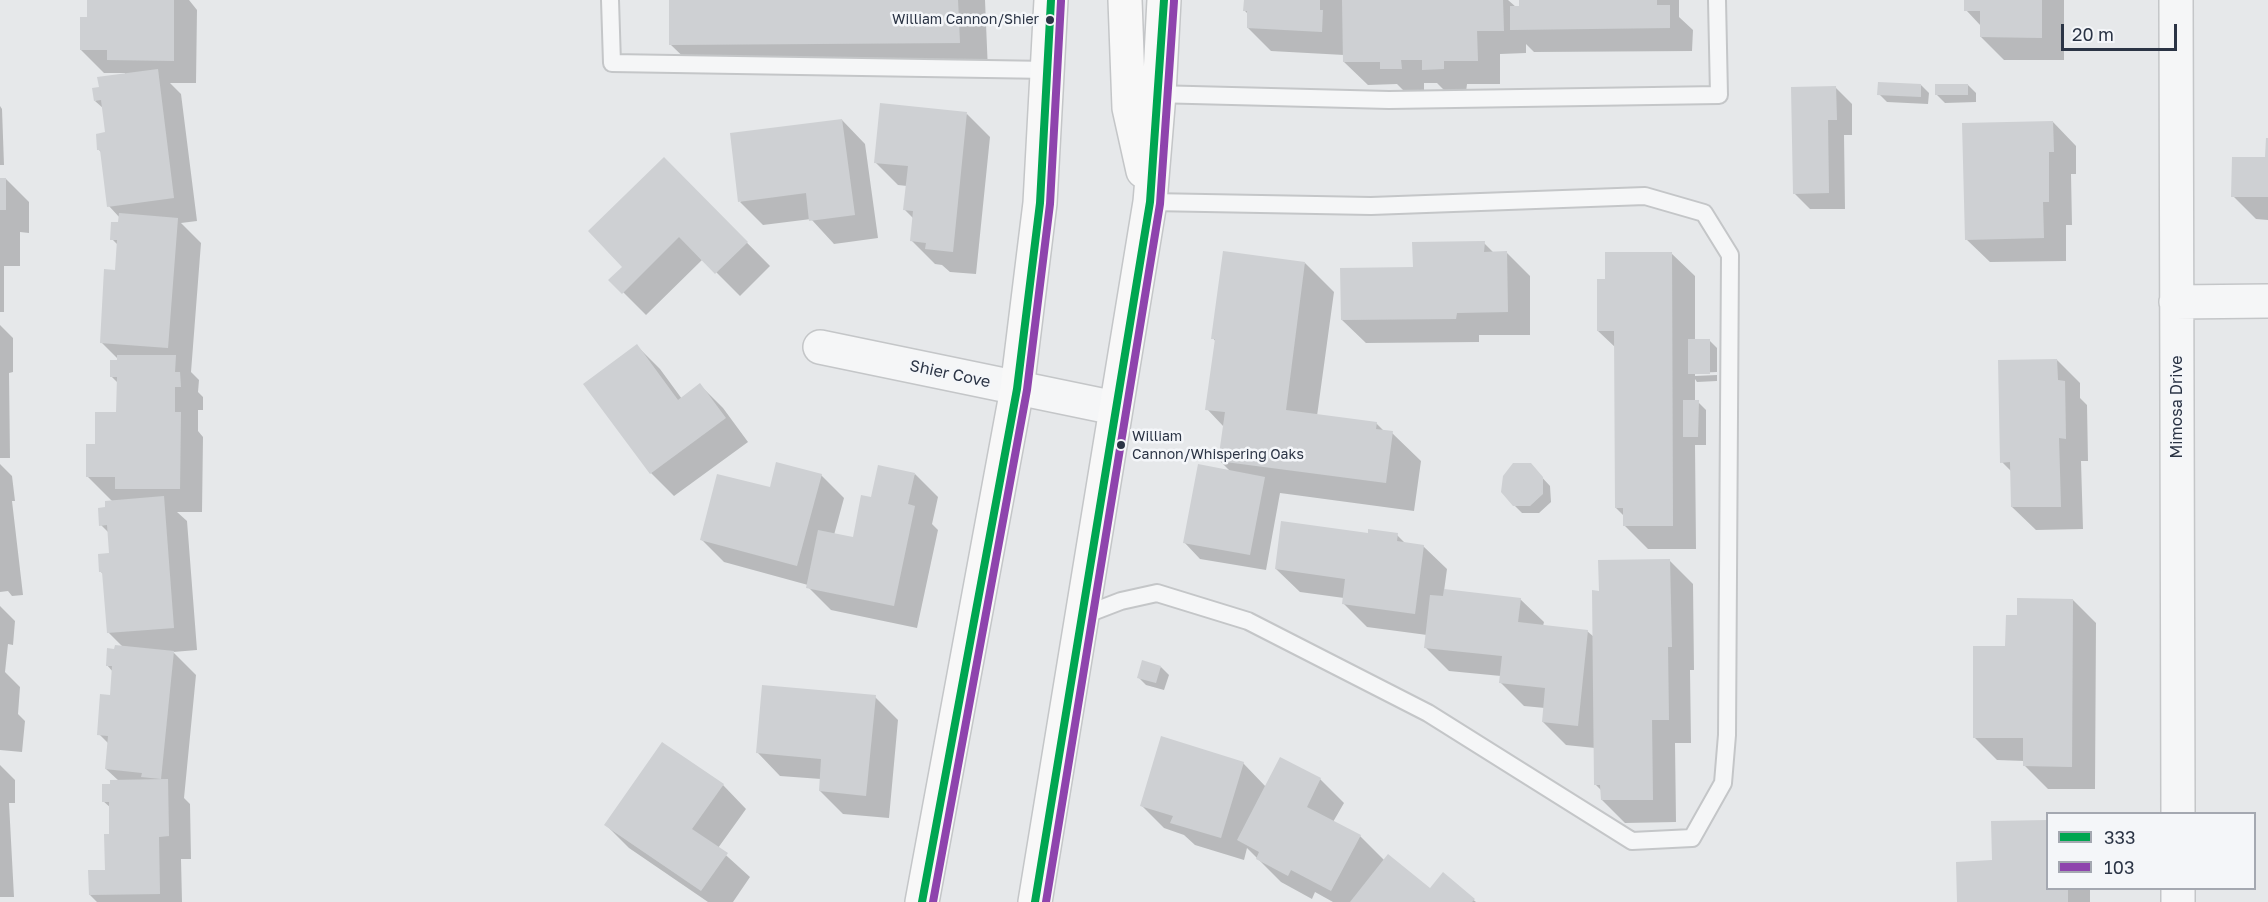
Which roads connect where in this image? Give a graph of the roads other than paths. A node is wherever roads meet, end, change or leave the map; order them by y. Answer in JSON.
{"nodes":[{"id":1,"x":610,"y":0,"type":"edge"},
{"id":2,"x":1051,"y":0,"type":"edge"},
{"id":3,"x":1125,"y":0,"type":"edge"},
{"id":4,"x":1164,"y":0,"type":"edge"},
{"id":5,"x":1717,"y":0,"type":"edge"},
{"id":6,"x":2176,"y":0,"type":"edge"},
{"id":7,"x":1049,"y":70,"type":"junction"},
{"id":8,"x":1144,"y":94,"type":"junction"},
{"id":9,"x":1150,"y":202,"type":"junction"},
{"id":10,"x":2176,"y":302,"type":"junction"},
{"id":11,"x":2268,"y":302,"type":"edge"},
{"id":12,"x":819,"y":347,"type":"dead end"},
{"id":13,"x":1017,"y":388,"type":"junction"},
{"id":14,"x":1115,"y":408,"type":"junction"},
{"id":15,"x":1082,"y":616,"type":"junction"},
{"id":16,"x":2178,"y":812,"type":"edge"},
{"id":17,"x":922,"y":902,"type":"edge"},
{"id":18,"x":1035,"y":902,"type":"edge"}],
"edges":[{"from":1,"to":7,"type":"lane"},
{"from":2,"to":7,"type":"main road"},
{"from":3,"to":8,"type":"main road"},
{"from":4,"to":8,"type":"main road"},
{"from":5,"to":8,"type":"lane"},
{"from":6,"to":10,"type":"street","name":"Mimosa Drive"},
{"from":7,"to":13,"type":"main road"},
{"from":8,"to":9,"type":"main road"},
{"from":9,"to":14,"type":"main road"},
{"from":9,"to":15,"type":"lane"},
{"from":10,"to":11,"type":"street"},
{"from":10,"to":16,"type":"street","name":"Mimosa Drive"},
{"from":12,"to":13,"type":"street","name":"Shier Cove"},
{"from":13,"to":14,"type":"street","name":"Shier Cove"},
{"from":13,"to":17,"type":"main road"},
{"from":14,"to":15,"type":"main road"},
{"from":15,"to":18,"type":"main road"}]}
